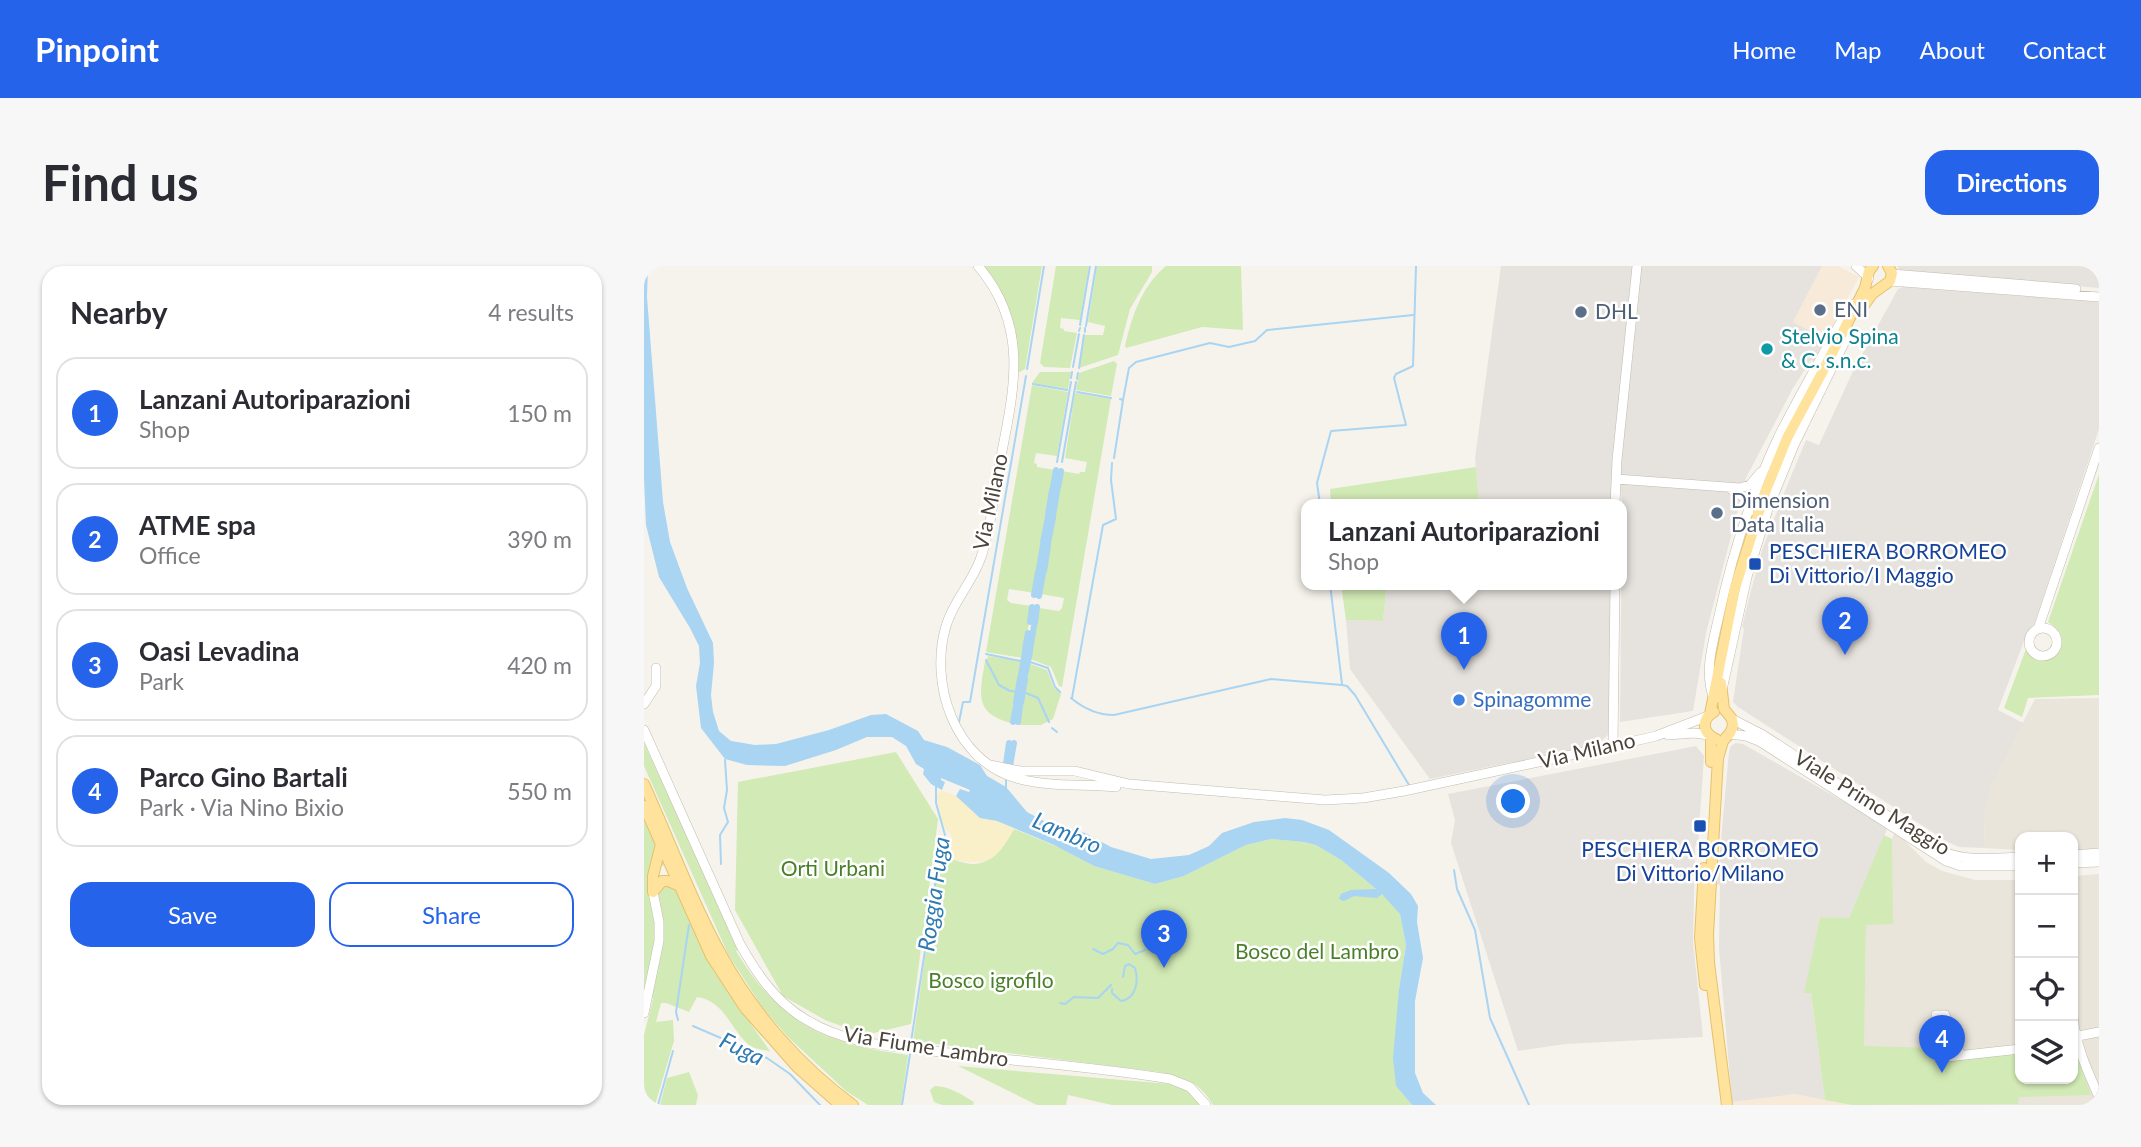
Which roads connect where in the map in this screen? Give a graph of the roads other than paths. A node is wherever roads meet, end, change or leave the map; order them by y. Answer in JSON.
{"nodes":[{"id":1,"x":978,"y":266,"type":"edge"},
{"id":2,"x":1637,"y":266,"type":"edge"},
{"id":3,"x":1856,"y":266,"type":"edge"},
{"id":4,"x":1873,"y":266,"type":"edge"},
{"id":5,"x":1888,"y":273,"type":"edge"},
{"id":6,"x":1869,"y":278,"type":"junction"},
{"id":7,"x":2099,"y":291,"type":"edge"},
{"id":8,"x":2099,"y":297,"type":"edge"},
{"id":9,"x":1860,"y":298,"type":"junction"},
{"id":10,"x":1848,"y":335,"type":"junction"},
{"id":11,"x":1824,"y":371,"type":"junction"},
{"id":12,"x":2099,"y":448,"type":"edge"},
{"id":13,"x":1770,"y":458,"type":"junction"},
{"id":14,"x":1616,"y":479,"type":"junction"},
{"id":15,"x":1729,"y":488,"type":"junction"},
{"id":16,"x":1615,"y":499,"type":"edge"},
{"id":17,"x":1749,"y":513,"type":"junction"},
{"id":18,"x":1615,"y":590,"type":"edge"},
{"id":19,"x":2038,"y":629,"type":"dead end"},
{"id":20,"x":656,"y":668,"type":"dead end"},
{"id":21,"x":1718,"y":695,"type":"junction"},
{"id":22,"x":644,"y":704,"type":"edge"},
{"id":23,"x":1709,"y":715,"type":"junction"},
{"id":24,"x":1729,"y":716,"type":"junction"},
{"id":25,"x":644,"y":730,"type":"edge"},
{"id":26,"x":1656,"y":736,"type":"junction"},
{"id":27,"x":1710,"y":736,"type":"junction"},
{"id":28,"x":1727,"y":736,"type":"junction"},
{"id":29,"x":1613,"y":746,"type":"junction"},
{"id":30,"x":644,"y":785,"type":"edge"},
{"id":31,"x":644,"y":806,"type":"edge"},
{"id":32,"x":661,"y":845,"type":"junction"},
{"id":33,"x":2099,"y":853,"type":"edge"},
{"id":34,"x":2078,"y":855,"type":"edge"},
{"id":35,"x":2015,"y":857,"type":"edge"},
{"id":36,"x":2099,"y":862,"type":"edge"},
{"id":37,"x":2078,"y":863,"type":"edge"},
{"id":38,"x":2015,"y":866,"type":"edge"},
{"id":39,"x":680,"y":886,"type":"junction"},
{"id":40,"x":653,"y":892,"type":"junction"},
{"id":41,"x":644,"y":1013,"type":"edge"},
{"id":42,"x":2099,"y":1032,"type":"edge"},
{"id":43,"x":2078,"y":1036,"type":"edge"},
{"id":44,"x":2078,"y":1047,"type":"edge"},
{"id":45,"x":2015,"y":1050,"type":"edge"},
{"id":46,"x":1960,"y":1054,"type":"junction"},
{"id":47,"x":2099,"y":1097,"type":"edge"},
{"id":48,"x":840,"y":1105,"type":"edge"},
{"id":49,"x":853,"y":1105,"type":"edge"},
{"id":50,"x":1206,"y":1105,"type":"edge"},
{"id":51,"x":1721,"y":1105,"type":"edge"},
{"id":52,"x":1727,"y":1105,"type":"edge"}],
"edges":[{"from":1,"to":29,"type":"street","name":"Via Milano"},
{"from":2,"to":14,"type":"street"},
{"from":3,"to":6,"type":"street"},
{"from":4,"to":6,"type":"main road"},
{"from":5,"to":6,"type":"main road"},
{"from":5,"to":7,"type":"street"},
{"from":5,"to":8,"type":"street"},
{"from":5,"to":10,"type":"main road"},
{"from":6,"to":9,"type":"main road"},
{"from":9,"to":11,"type":"main road"},
{"from":9,"to":13,"type":"street"},
{"from":10,"to":11,"type":"main road"},
{"from":10,"to":21,"type":"street"},
{"from":11,"to":21,"type":"main road"},
{"from":12,"to":19,"type":"street"},
{"from":13,"to":15,"type":"street"},
{"from":13,"to":17,"type":"street"},
{"from":14,"to":15,"type":"street"},
{"from":14,"to":16,"type":"street"},
{"from":15,"to":17,"type":"street"},
{"from":17,"to":21,"type":"street"},
{"from":18,"to":29,"type":"street"},
{"from":20,"to":22,"type":"street"},
{"from":21,"to":23,"type":"main road"},
{"from":21,"to":24,"type":"main road"},
{"from":23,"to":24,"type":"main road"},
{"from":23,"to":26,"type":"street","name":"Via Milano"},
{"from":23,"to":27,"type":"main road"},
{"from":24,"to":28,"type":"main road"},
{"from":24,"to":35,"type":"street","name":"Viale Primo Maggio"},
{"from":25,"to":50,"type":"street","name":"Via Fiume Lambro"},
{"from":26,"to":27,"type":"street","name":"Via Milano"},
{"from":26,"to":29,"type":"street","name":"Via Milano"},
{"from":27,"to":28,"type":"main road"},
{"from":27,"to":51,"type":"main road"},
{"from":28,"to":38,"type":"street","name":"Viale Primo Maggio"},
{"from":28,"to":52,"type":"main road"},
{"from":30,"to":49,"type":"main road"},
{"from":31,"to":32,"type":"main road"},
{"from":32,"to":39,"type":"main road"},
{"from":32,"to":40,"type":"main road"},
{"from":33,"to":34,"type":"street"},
{"from":36,"to":37,"type":"street"},
{"from":39,"to":40,"type":"main road"},
{"from":39,"to":48,"type":"main road"},
{"from":40,"to":41,"type":"street"},
{"from":42,"to":43,"type":"street"},
{"from":44,"to":47,"type":"street"},
{"from":45,"to":46,"type":"street"},
{"from":46,"to":46,"type":"street"}]}
